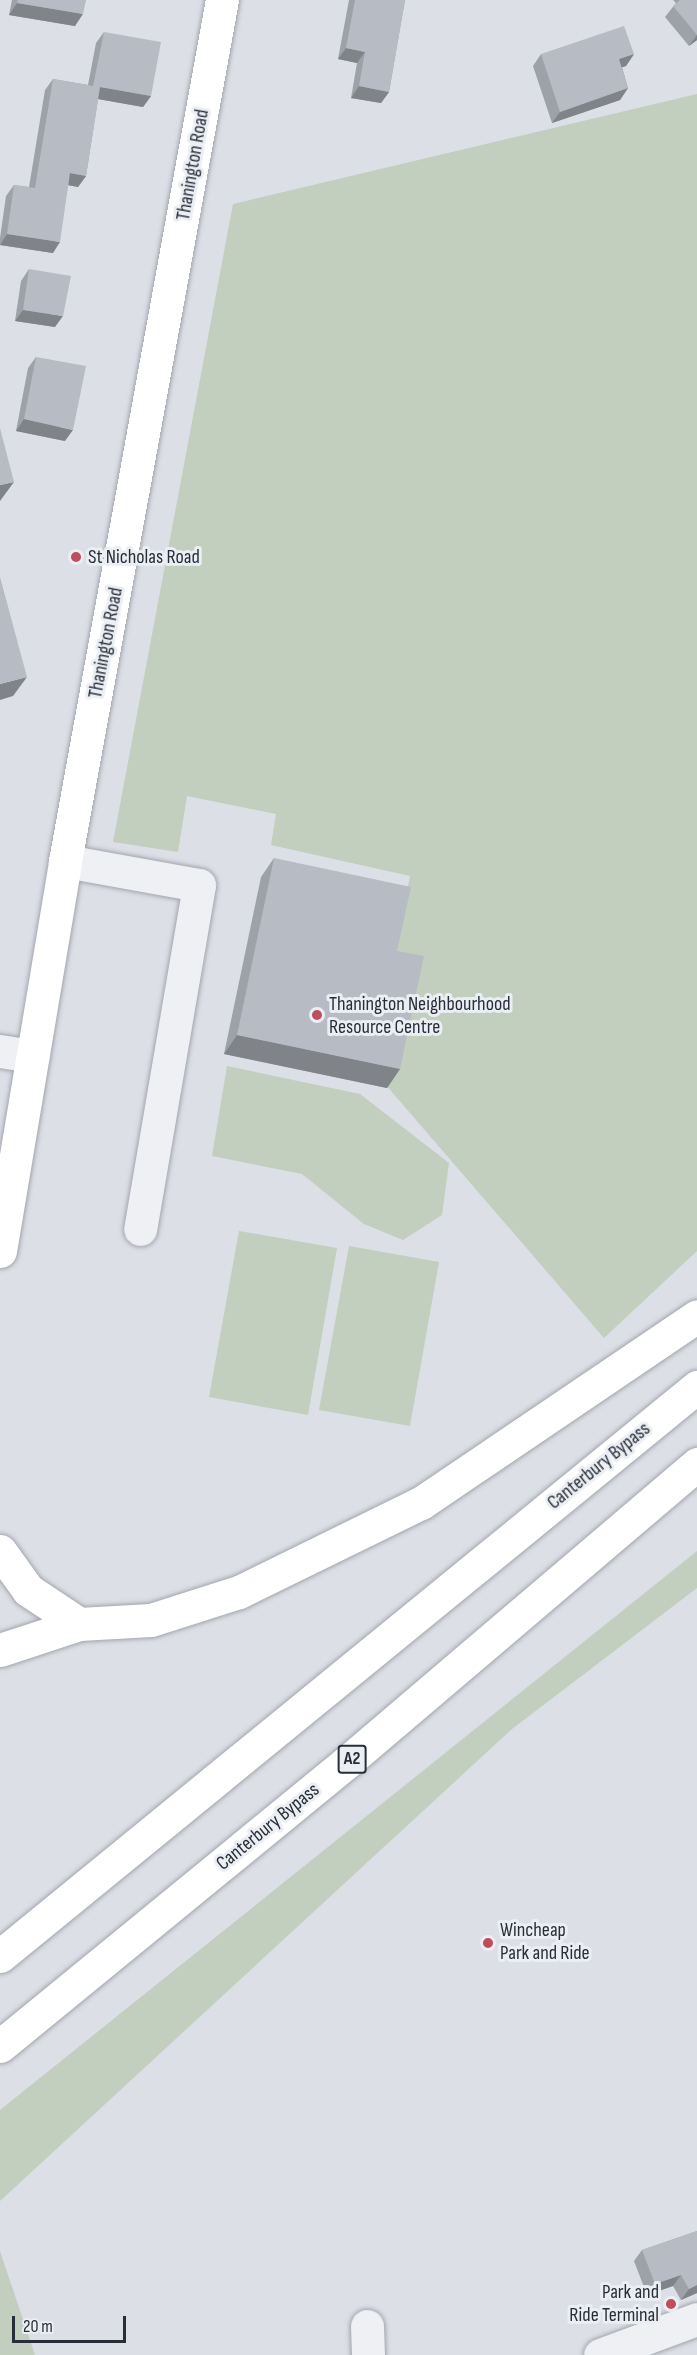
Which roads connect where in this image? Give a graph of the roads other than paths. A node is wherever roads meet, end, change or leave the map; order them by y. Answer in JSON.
{"nodes":[{"id":1,"x":222,"y":0,"type":"edge"},
{"id":2,"x":64,"y":861,"type":"junction"},
{"id":3,"x":0,"y":1051,"type":"edge"},
{"id":4,"x":33,"y":1056,"type":"junction"},
{"id":5,"x":140,"y":1229,"type":"dead end"},
{"id":6,"x":0,"y":1251,"type":"edge"},
{"id":7,"x":697,"y":1316,"type":"edge"},
{"id":8,"x":697,"y":1387,"type":"edge"},
{"id":9,"x":697,"y":1464,"type":"edge"},
{"id":10,"x":0,"y":1551,"type":"edge"},
{"id":11,"x":79,"y":1624,"type":"junction"},
{"id":12,"x":0,"y":1650,"type":"edge"},
{"id":13,"x":0,"y":1956,"type":"edge"},
{"id":14,"x":0,"y":2046,"type":"edge"},
{"id":15,"x":697,"y":2319,"type":"edge"},
{"id":16,"x":600,"y":2355,"type":"edge"}],
"edges":[{"from":1,"to":2,"type":"highway","name":"Thanington Road"},
{"from":2,"to":4,"type":"highway","name":"Thanington Road"},
{"from":2,"to":5,"type":"street"},
{"from":3,"to":4,"type":"street"},
{"from":4,"to":6,"type":"highway","name":"Thanington Road"},
{"from":7,"to":11,"type":"highway"},
{"from":8,"to":13,"type":"highway","name":"Canterbury Bypass"},
{"from":9,"to":14,"type":"highway","name":"Canterbury Bypass","number":"A2"},
{"from":10,"to":11,"type":"highway"},
{"from":11,"to":12,"type":"highway"},
{"from":15,"to":16,"type":"street"}]}
